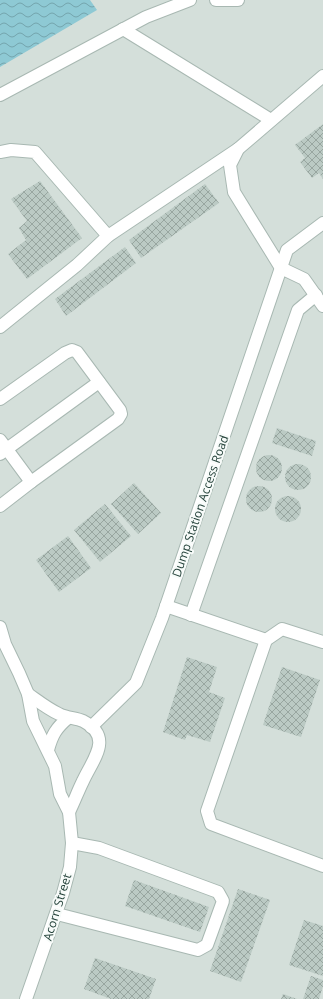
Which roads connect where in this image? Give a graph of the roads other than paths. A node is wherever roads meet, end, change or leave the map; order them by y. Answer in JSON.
{"nodes":[{"id":1,"x":190,"y":0,"type":"edge"},
{"id":2,"x":216,"y":0,"type":"edge"},
{"id":3,"x":238,"y":0,"type":"edge"},
{"id":4,"x":123,"y":29,"type":"junction"},
{"id":5,"x":323,"y":76,"type":"edge"},
{"id":6,"x":0,"y":95,"type":"edge"},
{"id":7,"x":271,"y":120,"type":"junction"},
{"id":8,"x":238,"y":149,"type":"junction"},
{"id":9,"x":0,"y":152,"type":"edge"},
{"id":10,"x":323,"y":223,"type":"edge"},
{"id":11,"x":108,"y":236,"type":"junction"},
{"id":12,"x":281,"y":268,"type":"junction"},
{"id":13,"x":316,"y":296,"type":"junction"},
{"id":14,"x":323,"y":306,"type":"edge"},
{"id":15,"x":0,"y":328,"type":"edge"},
{"id":16,"x":99,"y":382,"type":"junction"},
{"id":17,"x":0,"y":398,"type":"edge"},
{"id":18,"x":2,"y":448,"type":"edge"},
{"id":19,"x":31,"y":482,"type":"junction"},
{"id":20,"x":0,"y":506,"type":"edge"},
{"id":21,"x":166,"y":606,"type":"junction"},
{"id":22,"x":191,"y":615,"type":"junction"},
{"id":23,"x":0,"y":627,"type":"edge"},
{"id":24,"x":266,"y":640,"type":"junction"},
{"id":25,"x":323,"y":642,"type":"edge"},
{"id":26,"x":28,"y":694,"type":"junction"},
{"id":27,"x":68,"y":718,"type":"junction"},
{"id":28,"x":91,"y":727,"type":"junction"},
{"id":29,"x":48,"y":750,"type":"junction"},
{"id":30,"x":70,"y":812,"type":"junction"},
{"id":31,"x":72,"y":843,"type":"junction"},
{"id":32,"x":323,"y":866,"type":"edge"},
{"id":33,"x":57,"y":914,"type":"junction"},
{"id":34,"x":26,"y":999,"type":"edge"}],
"edges":[{"from":1,"to":4,"type":"street"},
{"from":2,"to":3,"type":"street"},
{"from":4,"to":6,"type":"street"},
{"from":4,"to":7,"type":"street"},
{"from":5,"to":7,"type":"street"},
{"from":7,"to":8,"type":"street"},
{"from":8,"to":11,"type":"street"},
{"from":8,"to":12,"type":"street"},
{"from":9,"to":11,"type":"street"},
{"from":10,"to":12,"type":"street","name":"Dump Station Access Road"},
{"from":11,"to":15,"type":"street"},
{"from":12,"to":13,"type":"street"},
{"from":12,"to":21,"type":"street","name":"Dump Station Access Road"},
{"from":13,"to":14,"type":"street"},
{"from":13,"to":22,"type":"street"},
{"from":16,"to":17,"type":"street"},
{"from":16,"to":18,"type":"street"},
{"from":16,"to":19,"type":"street"},
{"from":18,"to":19,"type":"street"},
{"from":19,"to":20,"type":"street"},
{"from":21,"to":22,"type":"street"},
{"from":21,"to":28,"type":"street","name":"Dump Station Access Road"},
{"from":22,"to":24,"type":"street"},
{"from":23,"to":26,"type":"street","name":"Acorn Street"},
{"from":24,"to":25,"type":"street"},
{"from":24,"to":32,"type":"street"},
{"from":26,"to":27,"type":"street"},
{"from":26,"to":29,"type":"street","name":"Acorn Street"},
{"from":27,"to":28,"type":"street"},
{"from":27,"to":29,"type":"street"},
{"from":28,"to":30,"type":"street","name":"Acorn Street"},
{"from":29,"to":30,"type":"street","name":"Acorn Street"},
{"from":30,"to":31,"type":"street","name":"Acorn Street"},
{"from":31,"to":33,"type":"street","name":"Acorn Street"},
{"from":31,"to":33,"type":"street"},
{"from":33,"to":34,"type":"street","name":"Acorn Street"}]}
